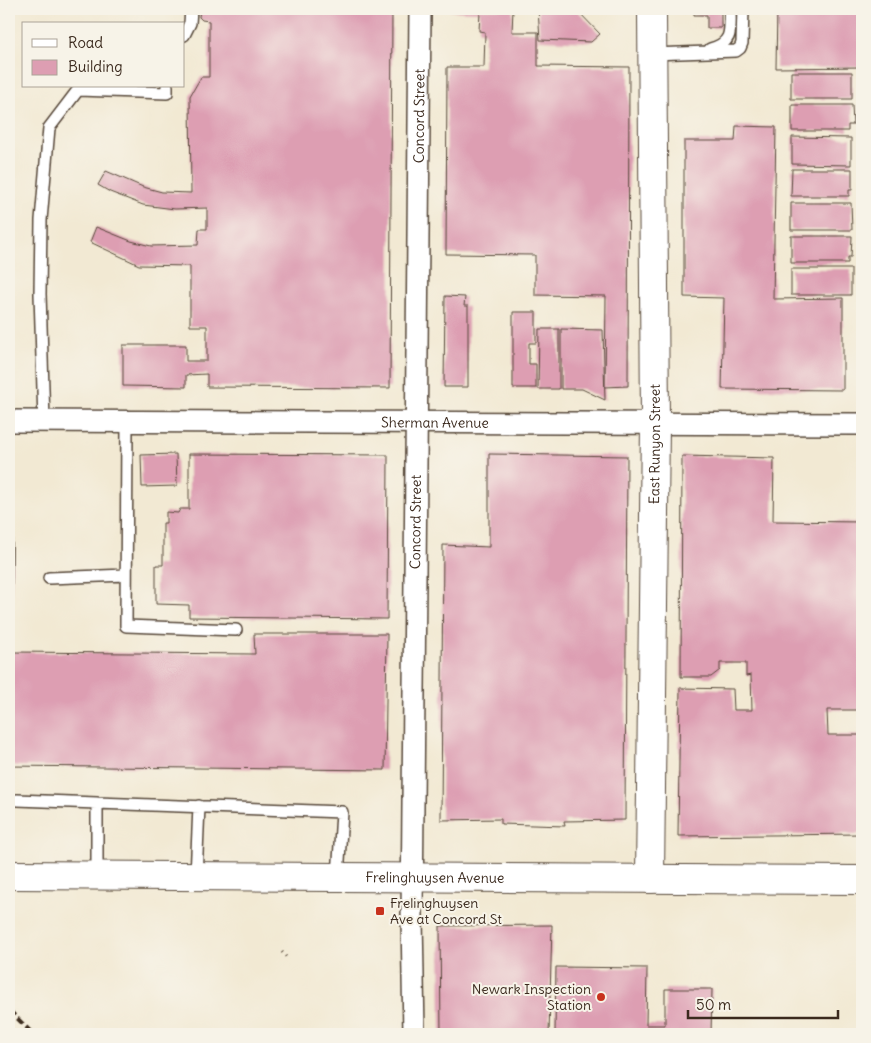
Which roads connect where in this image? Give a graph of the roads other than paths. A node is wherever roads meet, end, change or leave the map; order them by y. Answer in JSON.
{"nodes":[{"id":1,"x":191,"y":9,"type":"edge"},
{"id":2,"x":420,"y":9,"type":"edge"},
{"id":3,"x":652,"y":9,"type":"edge"},
{"id":4,"x":730,"y":9,"type":"edge"},
{"id":5,"x":743,"y":9,"type":"edge"},
{"id":6,"x":185,"y":33,"type":"edge"},
{"id":7,"x":696,"y":52,"type":"junction"},
{"id":8,"x":652,"y":54,"type":"junction"},
{"id":9,"x":167,"y":88,"type":"edge"},
{"id":10,"x":9,"y":422,"type":"edge"},
{"id":11,"x":44,"y":422,"type":"junction"},
{"id":12,"x":127,"y":422,"type":"junction"},
{"id":13,"x":417,"y":422,"type":"junction"},
{"id":14,"x":655,"y":423,"type":"junction"},
{"id":15,"x":862,"y":424,"type":"edge"},
{"id":16,"x":126,"y":575,"type":"junction"},
{"id":17,"x":50,"y":578,"type":"dead end"},
{"id":18,"x":236,"y":630,"type":"dead end"},
{"id":19,"x":17,"y":800,"type":"dead end"},
{"id":20,"x":97,"y":803,"type":"junction"},
{"id":21,"x":199,"y":806,"type":"junction"},
{"id":22,"x":9,"y":875,"type":"edge"},
{"id":23,"x":97,"y":876,"type":"junction"},
{"id":24,"x":196,"y":877,"type":"junction"},
{"id":25,"x":338,"y":878,"type":"junction"},
{"id":26,"x":413,"y":878,"type":"junction"},
{"id":27,"x":650,"y":879,"type":"junction"},
{"id":28,"x":862,"y":880,"type":"edge"},
{"id":29,"x":414,"y":1034,"type":"edge"}],
"edges":[{"from":1,"to":6,"type":"lane"},
{"from":2,"to":13,"type":"street","name":"Concord Street"},
{"from":3,"to":8,"type":"street","name":"East Runyon Street"},
{"from":4,"to":7,"type":"lane"},
{"from":5,"to":7,"type":"lane"},
{"from":7,"to":8,"type":"lane"},
{"from":8,"to":14,"type":"street","name":"East Runyon Street"},
{"from":9,"to":11,"type":"lane"},
{"from":10,"to":11,"type":"street","name":"Sherman Avenue"},
{"from":11,"to":12,"type":"street","name":"Sherman Avenue"},
{"from":12,"to":13,"type":"street","name":"Sherman Avenue"},
{"from":12,"to":16,"type":"lane"},
{"from":13,"to":14,"type":"street","name":"Sherman Avenue"},
{"from":13,"to":26,"type":"street","name":"Concord Street"},
{"from":14,"to":15,"type":"street","name":"Sherman Avenue"},
{"from":14,"to":27,"type":"street","name":"East Runyon Street"},
{"from":16,"to":17,"type":"lane"},
{"from":16,"to":18,"type":"lane"},
{"from":19,"to":20,"type":"lane"},
{"from":20,"to":21,"type":"lane"},
{"from":20,"to":23,"type":"lane"},
{"from":21,"to":24,"type":"lane"},
{"from":21,"to":25,"type":"lane"},
{"from":22,"to":23,"type":"street","name":"Frelinghuysen Avenue"},
{"from":23,"to":24,"type":"street","name":"Frelinghuysen Avenue"},
{"from":24,"to":25,"type":"street","name":"Frelinghuysen Avenue"},
{"from":25,"to":26,"type":"street","name":"Frelinghuysen Avenue"},
{"from":26,"to":27,"type":"street","name":"Frelinghuysen Avenue"},
{"from":26,"to":29,"type":"street","name":"Concord Street"},
{"from":27,"to":28,"type":"street","name":"Frelinghuysen Avenue"}]}
